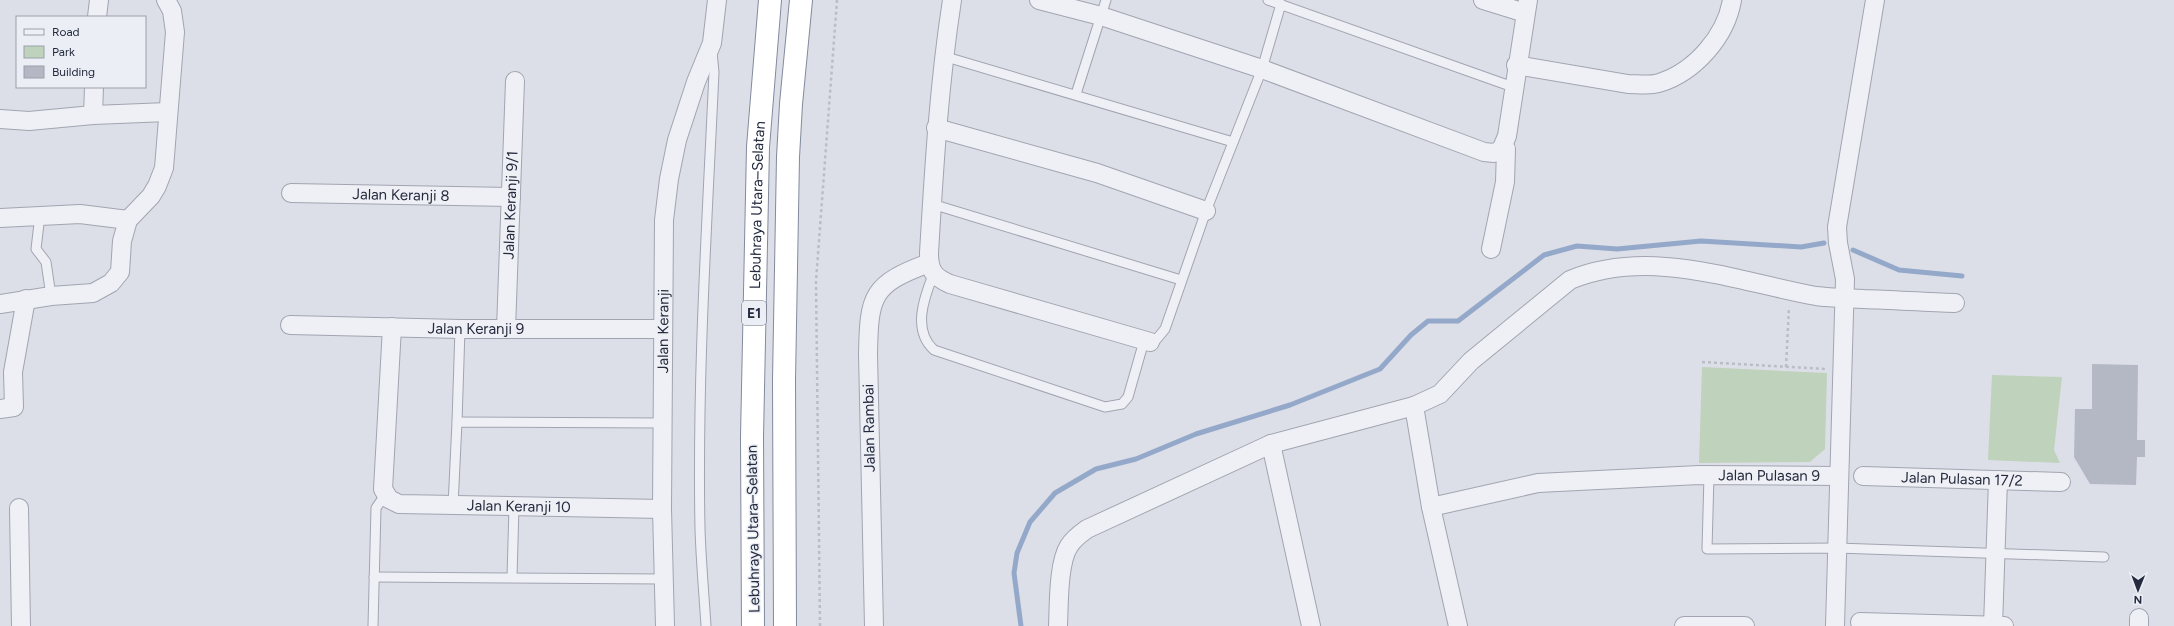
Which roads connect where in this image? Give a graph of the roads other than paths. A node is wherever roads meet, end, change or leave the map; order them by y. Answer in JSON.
{"nodes":[{"id":1,"x":99,"y":0,"type":"edge"},
{"id":2,"x":166,"y":0,"type":"edge"},
{"id":3,"x":717,"y":0,"type":"edge"},
{"id":4,"x":770,"y":0,"type":"edge"},
{"id":5,"x":801,"y":0,"type":"edge"},
{"id":6,"x":952,"y":0,"type":"edge"},
{"id":7,"x":1039,"y":0,"type":"edge"},
{"id":8,"x":1482,"y":0,"type":"edge"},
{"id":9,"x":1732,"y":0,"type":"edge"},
{"id":10,"x":1875,"y":0,"type":"edge"},
{"id":11,"x":1273,"y":1,"type":"edge"},
{"id":12,"x":1526,"y":7,"type":"edge"},
{"id":13,"x":1103,"y":8,"type":"edge"},
{"id":14,"x":97,"y":16,"type":"edge"},
{"id":15,"x":712,"y":43,"type":"junction"},
{"id":16,"x":944,"y":56,"type":"junction"},
{"id":17,"x":1516,"y":65,"type":"junction"},
{"id":18,"x":1262,"y":70,"type":"junction"},
{"id":19,"x":515,"y":81,"type":"dead end"},
{"id":20,"x":1513,"y":87,"type":"junction"},
{"id":21,"x":94,"y":88,"type":"edge"},
{"id":22,"x":1076,"y":94,"type":"junction"},
{"id":23,"x":168,"y":112,"type":"junction"},
{"id":24,"x":93,"y":115,"type":"junction"},
{"id":25,"x":0,"y":119,"type":"edge"},
{"id":26,"x":936,"y":128,"type":"junction"},
{"id":27,"x":1233,"y":142,"type":"junction"},
{"id":28,"x":1501,"y":150,"type":"junction"},
{"id":29,"x":291,"y":193,"type":"dead end"},
{"id":30,"x":511,"y":197,"type":"junction"},
{"id":31,"x":932,"y":204,"type":"junction"},
{"id":32,"x":1206,"y":211,"type":"junction"},
{"id":33,"x":40,"y":215,"type":"junction"},
{"id":34,"x":0,"y":218,"type":"edge"},
{"id":35,"x":128,"y":220,"type":"junction"},
{"id":36,"x":1491,"y":249,"type":"dead end"},
{"id":37,"x":931,"y":269,"type":"junction"},
{"id":38,"x":1181,"y":280,"type":"junction"},
{"id":39,"x":51,"y":296,"type":"junction"},
{"id":40,"x":1844,"y":298,"type":"junction"},
{"id":41,"x":26,"y":299,"type":"junction"},
{"id":42,"x":1955,"y":303,"type":"dead end"},
{"id":43,"x":0,"y":304,"type":"edge"},
{"id":44,"x":290,"y":325,"type":"dead end"},
{"id":45,"x":392,"y":327,"type":"junction"},
{"id":46,"x":460,"y":329,"type":"junction"},
{"id":47,"x":506,"y":329,"type":"junction"},
{"id":48,"x":663,"y":329,"type":"junction"},
{"id":49,"x":1147,"y":342,"type":"junction"},
{"id":50,"x":1414,"y":406,"type":"junction"},
{"id":51,"x":0,"y":409,"type":"edge"},
{"id":52,"x":457,"y":422,"type":"junction"},
{"id":53,"x":662,"y":423,"type":"junction"},
{"id":54,"x":1271,"y":444,"type":"junction"},
{"id":55,"x":1704,"y":476,"type":"junction"},
{"id":56,"x":1839,"y":476,"type":"junction"},
{"id":57,"x":1864,"y":476,"type":"dead end"},
{"id":58,"x":1998,"y":480,"type":"junction"},
{"id":59,"x":2061,"y":482,"type":"dead end"},
{"id":60,"x":384,"y":492,"type":"junction"},
{"id":61,"x":453,"y":506,"type":"junction"},
{"id":62,"x":514,"y":507,"type":"junction"},
{"id":63,"x":1431,"y":507,"type":"junction"},
{"id":64,"x":19,"y":508,"type":"dead end"},
{"id":65,"x":662,"y":509,"type":"junction"},
{"id":66,"x":1837,"y":548,"type":"junction"},
{"id":67,"x":1995,"y":554,"type":"junction"},
{"id":68,"x":2104,"y":558,"type":"dead end"},
{"id":69,"x":374,"y":577,"type":"junction"},
{"id":70,"x":512,"y":577,"type":"junction"},
{"id":71,"x":664,"y":579,"type":"junction"},
{"id":72,"x":1860,"y":622,"type":"dead end"},
{"id":73,"x":21,"y":626,"type":"edge"},
{"id":74,"x":373,"y":626,"type":"edge"},
{"id":75,"x":665,"y":626,"type":"edge"},
{"id":76,"x":706,"y":626,"type":"edge"},
{"id":77,"x":754,"y":626,"type":"edge"},
{"id":78,"x":785,"y":626,"type":"edge"},
{"id":79,"x":874,"y":626,"type":"edge"},
{"id":80,"x":1058,"y":626,"type":"edge"},
{"id":81,"x":1311,"y":626,"type":"edge"},
{"id":82,"x":1458,"y":626,"type":"edge"},
{"id":83,"x":1689,"y":626,"type":"edge"},
{"id":84,"x":1745,"y":626,"type":"edge"},
{"id":85,"x":1835,"y":626,"type":"edge"},
{"id":86,"x":1986,"y":626,"type":"edge"},
{"id":87,"x":1993,"y":626,"type":"edge"},
{"id":88,"x":2004,"y":626,"type":"edge"}],
"edges":[{"from":1,"to":14,"type":"street"},
{"from":2,"to":23,"type":"street"},
{"from":3,"to":15,"type":"street","name":"Jalan Keranji"},
{"from":4,"to":77,"type":"highway","name":"Lebuhraya Utara–Selatan","number":"E1"},
{"from":5,"to":78,"type":"highway","name":"Lebuhraya Utara–Selatan","number":"E1"},
{"from":6,"to":16,"type":"street"},
{"from":7,"to":13,"type":"street"},
{"from":8,"to":12,"type":"street"},
{"from":9,"to":17,"type":"street"},
{"from":10,"to":40,"type":"street"},
{"from":11,"to":18,"type":"lane"},
{"from":11,"to":20,"type":"lane"},
{"from":12,"to":17,"type":"street"},
{"from":13,"to":18,"type":"street"},
{"from":13,"to":22,"type":"lane"},
{"from":15,"to":48,"type":"street","name":"Jalan Keranji"},
{"from":15,"to":76,"type":"lane"},
{"from":16,"to":22,"type":"lane"},
{"from":16,"to":26,"type":"street"},
{"from":17,"to":20,"type":"street"},
{"from":18,"to":27,"type":"lane"},
{"from":18,"to":28,"type":"street"},
{"from":19,"to":30,"type":"street","name":"Jalan Keranji 9/1"},
{"from":20,"to":28,"type":"street"},
{"from":21,"to":24,"type":"street"},
{"from":22,"to":27,"type":"lane"},
{"from":23,"to":24,"type":"street"},
{"from":23,"to":35,"type":"street"},
{"from":24,"to":25,"type":"street"},
{"from":26,"to":31,"type":"street"},
{"from":26,"to":32,"type":"street"},
{"from":27,"to":32,"type":"lane"},
{"from":28,"to":36,"type":"street"},
{"from":29,"to":30,"type":"street","name":"Jalan Keranji 8"},
{"from":30,"to":47,"type":"street","name":"Jalan Keranji 9/1"},
{"from":31,"to":37,"type":"street"},
{"from":31,"to":38,"type":"lane"},
{"from":32,"to":38,"type":"lane"},
{"from":33,"to":34,"type":"street"},
{"from":33,"to":35,"type":"street"},
{"from":33,"to":39,"type":"lane"},
{"from":35,"to":39,"type":"street"},
{"from":37,"to":49,"type":"street"},
{"from":37,"to":49,"type":"lane"},
{"from":37,"to":79,"type":"street","name":"Jalan Rambai"},
{"from":38,"to":49,"type":"lane"},
{"from":39,"to":41,"type":"street"},
{"from":40,"to":42,"type":"street"},
{"from":40,"to":50,"type":"street"},
{"from":40,"to":56,"type":"street"},
{"from":41,"to":43,"type":"street"},
{"from":41,"to":51,"type":"street"},
{"from":44,"to":45,"type":"street","name":"Jalan Keranji 9"},
{"from":45,"to":46,"type":"street","name":"Jalan Keranji 9"},
{"from":45,"to":60,"type":"street"},
{"from":46,"to":47,"type":"street","name":"Jalan Keranji 9"},
{"from":46,"to":52,"type":"lane"},
{"from":47,"to":48,"type":"street","name":"Jalan Keranji 9"},
{"from":48,"to":53,"type":"street","name":"Jalan Keranji"},
{"from":50,"to":54,"type":"street"},
{"from":50,"to":63,"type":"street"},
{"from":52,"to":53,"type":"lane"},
{"from":52,"to":61,"type":"lane"},
{"from":53,"to":65,"type":"street","name":"Jalan Keranji"},
{"from":54,"to":80,"type":"street"},
{"from":54,"to":81,"type":"street"},
{"from":55,"to":56,"type":"street","name":"Jalan Pulasan 9"},
{"from":55,"to":63,"type":"street","name":"Jalan Pulasan 9"},
{"from":55,"to":66,"type":"lane"},
{"from":56,"to":66,"type":"street"},
{"from":57,"to":58,"type":"street","name":"Jalan Pulasan 17/2"},
{"from":58,"to":59,"type":"street","name":"Jalan Pulasan 17/2"},
{"from":58,"to":67,"type":"street"},
{"from":60,"to":61,"type":"street","name":"Jalan Keranji 10"},
{"from":60,"to":69,"type":"lane"},
{"from":61,"to":62,"type":"street","name":"Jalan Keranji 10"},
{"from":62,"to":65,"type":"street","name":"Jalan Keranji 10"},
{"from":62,"to":70,"type":"lane"},
{"from":63,"to":82,"type":"street"},
{"from":64,"to":73,"type":"street"},
{"from":65,"to":71,"type":"street","name":"Jalan Keranji"},
{"from":66,"to":67,"type":"lane"},
{"from":66,"to":85,"type":"street"},
{"from":67,"to":68,"type":"lane"},
{"from":67,"to":87,"type":"street"},
{"from":69,"to":70,"type":"lane"},
{"from":69,"to":74,"type":"lane"},
{"from":70,"to":71,"type":"lane"},
{"from":71,"to":75,"type":"street","name":"Jalan Keranji"},
{"from":72,"to":86,"type":"street"},
{"from":83,"to":84,"type":"street"},
{"from":86,"to":87,"type":"street"},
{"from":87,"to":88,"type":"street"}]}
